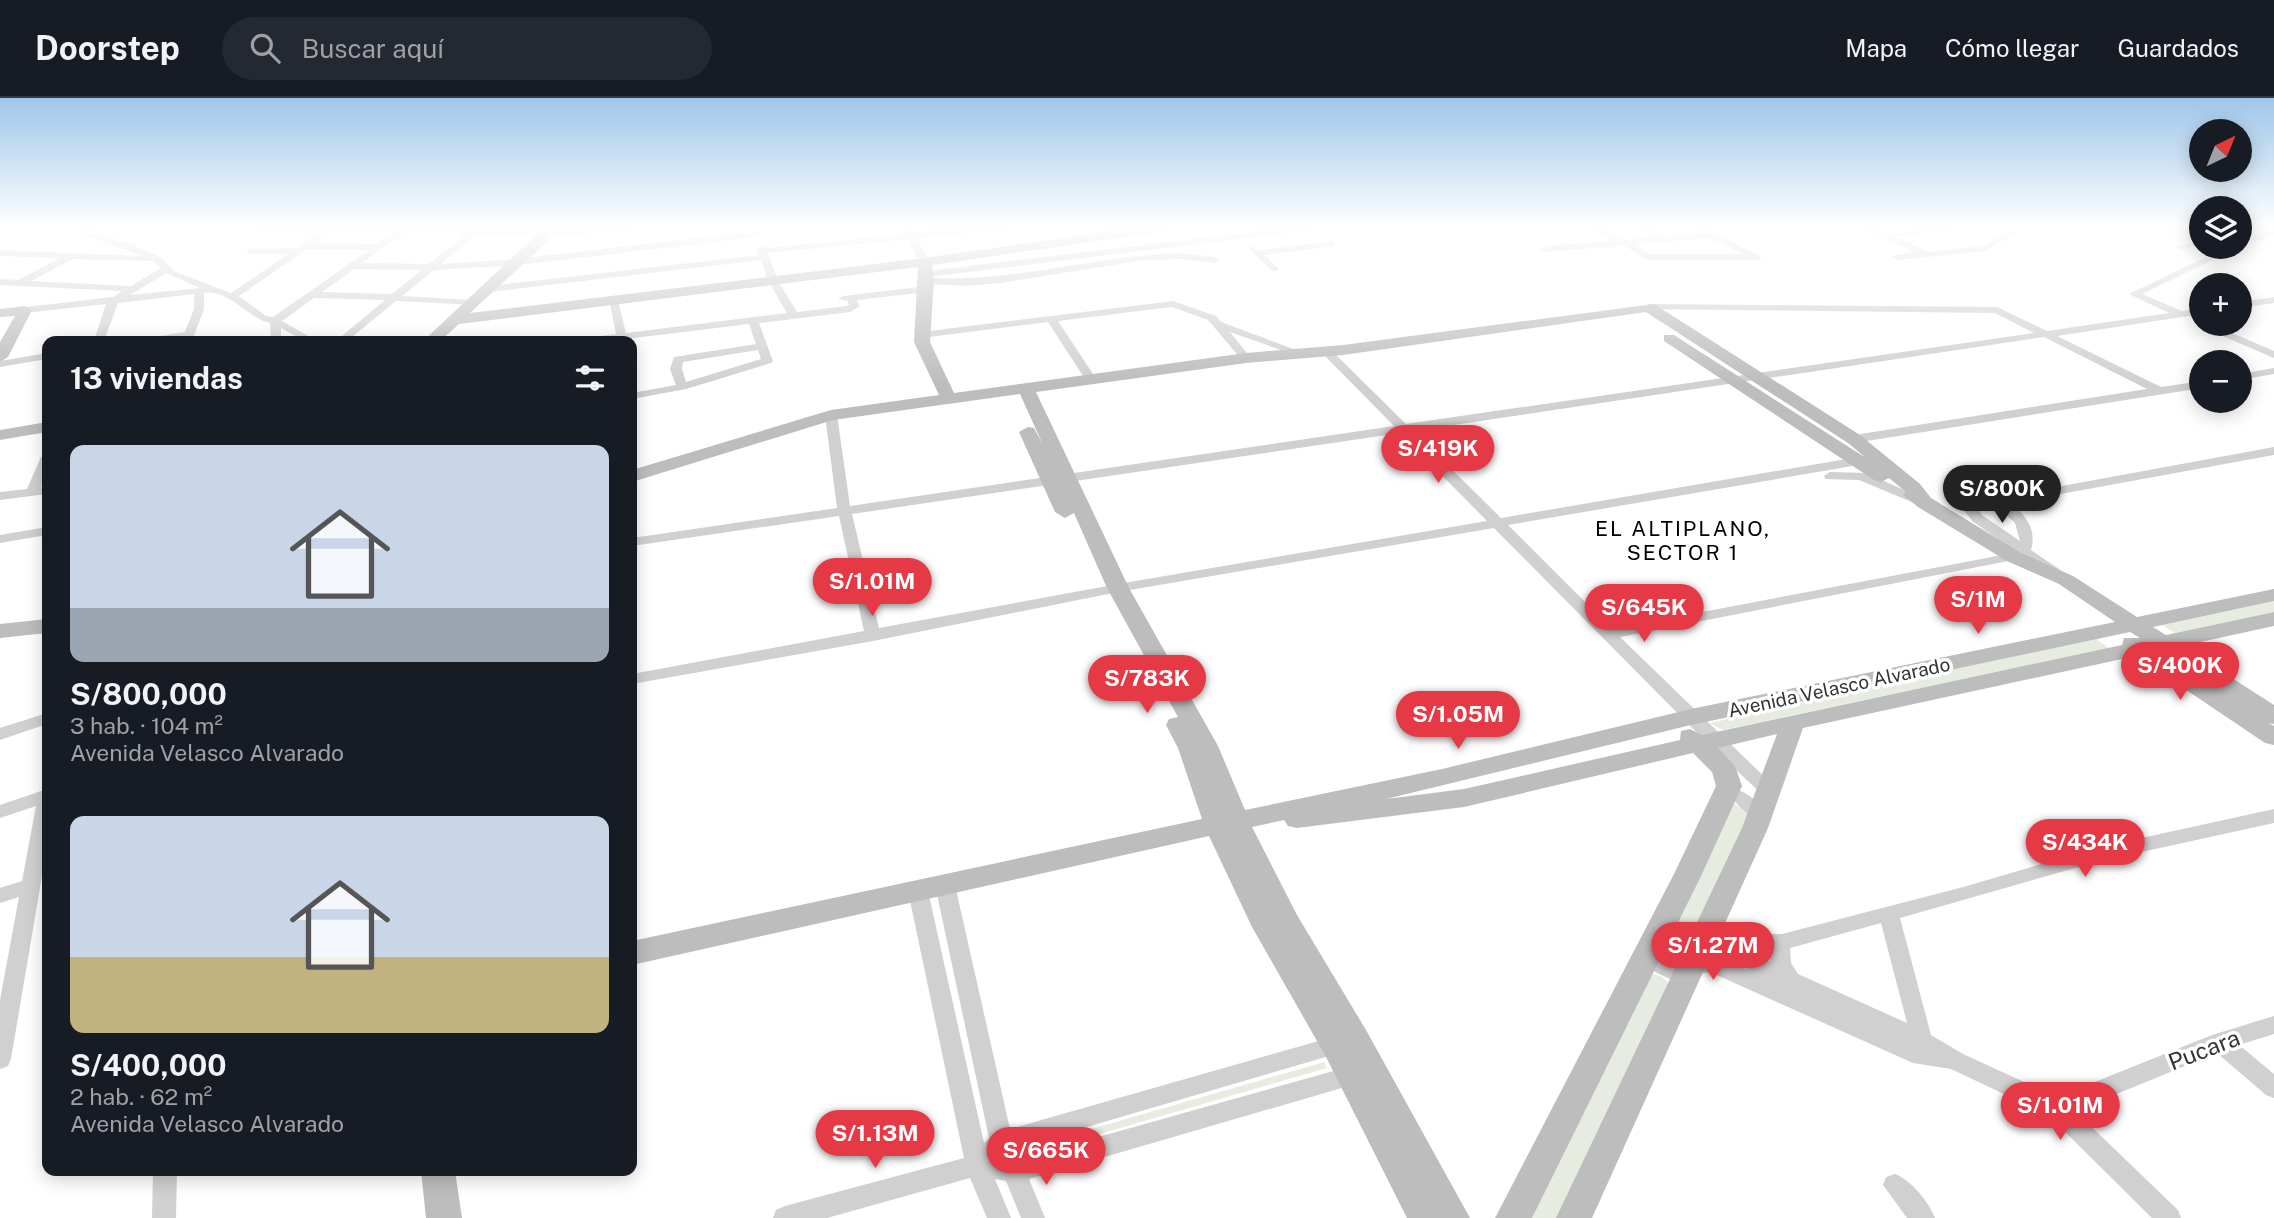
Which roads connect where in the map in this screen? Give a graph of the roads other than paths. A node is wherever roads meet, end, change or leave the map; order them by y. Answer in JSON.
{"nodes":[{"id":1,"x":27,"y":279,"type":"edge"},
{"id":2,"x":150,"y":279,"type":"edge"},
{"id":3,"x":185,"y":279,"type":"edge"},
{"id":4,"x":257,"y":279,"type":"edge"},
{"id":5,"x":335,"y":279,"type":"edge"},
{"id":6,"x":416,"y":279,"type":"edge"},
{"id":7,"x":499,"y":279,"type":"edge"},
{"id":8,"x":565,"y":279,"type":"edge"},
{"id":9,"x":826,"y":279,"type":"edge"},
{"id":10,"x":916,"y":279,"type":"edge"},
{"id":11,"x":927,"y":279,"type":"edge"},
{"id":12,"x":946,"y":279,"type":"edge"},
{"id":13,"x":995,"y":279,"type":"edge"},
{"id":14,"x":2165,"y":279,"type":"edge"},
{"id":15,"x":773,"y":281,"type":"junction"},
{"id":16,"x":0,"y":282,"type":"edge"},
{"id":17,"x":20,"y":283,"type":"junction"},
{"id":18,"x":134,"y":289,"type":"junction"},
{"id":19,"x":488,"y":289,"type":"junction"},
{"id":20,"x":204,"y":290,"type":"junction"},
{"id":21,"x":0,"y":291,"type":"edge"},
{"id":22,"x":312,"y":295,"type":"junction"},
{"id":23,"x":231,"y":297,"type":"junction"},
{"id":24,"x":392,"y":298,"type":"junction"},
{"id":25,"x":116,"y":300,"type":"junction"},
{"id":26,"x":2274,"y":300,"type":"edge"},
{"id":27,"x":613,"y":301,"type":"junction"},
{"id":28,"x":472,"y":303,"type":"junction"},
{"id":29,"x":2252,"y":303,"type":"edge"},
{"id":30,"x":1649,"y":307,"type":"junction"},
{"id":31,"x":1625,"y":309,"type":"junction"},
{"id":32,"x":25,"y":310,"type":"junction"},
{"id":33,"x":792,"y":311,"type":"junction"},
{"id":34,"x":0,"y":313,"type":"edge"},
{"id":35,"x":2189,"y":313,"type":"edge"},
{"id":36,"x":2181,"y":314,"type":"junction"},
{"id":37,"x":2189,"y":317,"type":"edge"},
{"id":38,"x":1051,"y":319,"type":"junction"},
{"id":39,"x":451,"y":320,"type":"junction"},
{"id":40,"x":275,"y":321,"type":"junction"},
{"id":41,"x":753,"y":321,"type":"junction"},
{"id":42,"x":1217,"y":324,"type":"junction"},
{"id":43,"x":2042,"y":332,"type":"junction"},
{"id":44,"x":921,"y":335,"type":"junction"},
{"id":45,"x":101,"y":336,"type":"edge"},
{"id":46,"x":189,"y":336,"type":"edge"},
{"id":47,"x":276,"y":336,"type":"edge"},
{"id":48,"x":303,"y":336,"type":"edge"},
{"id":49,"x":347,"y":336,"type":"edge"},
{"id":50,"x":436,"y":336,"type":"edge"},
{"id":51,"x":614,"y":336,"type":"edge"},
{"id":52,"x":630,"y":336,"type":"edge"},
{"id":53,"x":2231,"y":336,"type":"edge"},
{"id":54,"x":762,"y":346,"type":"junction"},
{"id":55,"x":1326,"y":351,"type":"junction"},
{"id":56,"x":1299,"y":353,"type":"junction"},
{"id":57,"x":2274,"y":355,"type":"edge"},
{"id":58,"x":0,"y":357,"type":"edge"},
{"id":59,"x":42,"y":357,"type":"edge"},
{"id":60,"x":1246,"y":358,"type":"junction"},
{"id":61,"x":0,"y":363,"type":"edge"},
{"id":62,"x":2274,"y":371,"type":"edge"},
{"id":63,"x":2252,"y":375,"type":"edge"},
{"id":64,"x":1759,"y":377,"type":"junction"},
{"id":65,"x":1091,"y":380,"type":"junction"},
{"id":66,"x":1733,"y":380,"type":"junction"},
{"id":67,"x":2189,"y":386,"type":"edge"},
{"id":68,"x":682,"y":387,"type":"junction"},
{"id":69,"x":1018,"y":390,"type":"junction"},
{"id":70,"x":2160,"y":391,"type":"junction"},
{"id":71,"x":637,"y":395,"type":"edge"},
{"id":72,"x":948,"y":399,"type":"junction"},
{"id":73,"x":831,"y":415,"type":"junction"},
{"id":74,"x":42,"y":428,"type":"edge"},
{"id":75,"x":1405,"y":429,"type":"junction"},
{"id":76,"x":0,"y":435,"type":"edge"},
{"id":77,"x":1854,"y":439,"type":"junction"},
{"id":78,"x":2274,"y":451,"type":"edge"},
{"id":79,"x":1877,"y":458,"type":"junction"},
{"id":80,"x":1856,"y":462,"type":"junction"},
{"id":81,"x":42,"y":469,"type":"edge"},
{"id":82,"x":637,"y":475,"type":"edge"},
{"id":83,"x":1769,"y":477,"type":"junction"},
{"id":84,"x":1057,"y":480,"type":"junction"},
{"id":85,"x":42,"y":491,"type":"edge"},
{"id":86,"x":32,"y":492,"type":"junction"},
{"id":87,"x":0,"y":496,"type":"edge"},
{"id":88,"x":1998,"y":500,"type":"junction"},
{"id":89,"x":1925,"y":503,"type":"junction"},
{"id":90,"x":844,"y":510,"type":"junction"},
{"id":91,"x":1501,"y":524,"type":"junction"},
{"id":92,"x":42,"y":532,"type":"edge"},
{"id":93,"x":0,"y":539,"type":"edge"},
{"id":94,"x":637,"y":541,"type":"edge"},
{"id":95,"x":2019,"y":554,"type":"junction"},
{"id":96,"x":1112,"y":590,"type":"junction"},
{"id":97,"x":2274,"y":595,"type":"edge"},
{"id":98,"x":1572,"y":596,"type":"junction"},
{"id":99,"x":2274,"y":619,"type":"edge"},
{"id":100,"x":42,"y":627,"type":"edge"},
{"id":101,"x":2122,"y":627,"type":"junction"},
{"id":102,"x":0,"y":631,"type":"edge"},
{"id":103,"x":1609,"y":634,"type":"junction"},
{"id":104,"x":873,"y":636,"type":"junction"},
{"id":105,"x":2150,"y":646,"type":"junction"},
{"id":106,"x":637,"y":678,"type":"edge"},
{"id":107,"x":2274,"y":716,"type":"edge"},
{"id":108,"x":42,"y":718,"type":"edge"},
{"id":109,"x":42,"y":719,"type":"edge"},
{"id":110,"x":1793,"y":722,"type":"junction"},
{"id":111,"x":0,"y":728,"type":"edge"},
{"id":112,"x":1692,"y":730,"type":"junction"},
{"id":113,"x":0,"y":734,"type":"edge"},
{"id":114,"x":2274,"y":737,"type":"edge"},
{"id":115,"x":1727,"y":783,"type":"junction"},
{"id":116,"x":42,"y":798,"type":"edge"},
{"id":117,"x":1765,"y":803,"type":"junction"},
{"id":118,"x":0,"y":812,"type":"edge"},
{"id":119,"x":2274,"y":816,"type":"edge"},
{"id":120,"x":1234,"y":821,"type":"junction"},
{"id":121,"x":42,"y":822,"type":"edge"},
{"id":122,"x":945,"y":885,"type":"junction"},
{"id":123,"x":30,"y":886,"type":"junction"},
{"id":124,"x":918,"y":891,"type":"junction"},
{"id":125,"x":0,"y":897,"type":"edge"},
{"id":126,"x":1889,"y":914,"type":"junction"},
{"id":127,"x":1663,"y":922,"type":"junction"},
{"id":128,"x":1782,"y":942,"type":"junction"},
{"id":129,"x":637,"y":952,"type":"edge"},
{"id":130,"x":1645,"y":958,"type":"junction"},
{"id":131,"x":1694,"y":962,"type":"junction"},
{"id":132,"x":1793,"y":983,"type":"junction"},
{"id":133,"x":6,"y":988,"type":"edge"},
{"id":134,"x":1819,"y":1012,"type":"junction"},
{"id":135,"x":2274,"y":1025,"type":"edge"},
{"id":136,"x":1922,"y":1040,"type":"junction"},
{"id":137,"x":2220,"y":1042,"type":"junction"},
{"id":138,"x":1336,"y":1045,"type":"junction"},
{"id":139,"x":0,"y":1059,"type":"edge"},
{"id":140,"x":1955,"y":1061,"type":"junction"},
{"id":141,"x":1351,"y":1076,"type":"junction"},
{"id":142,"x":2274,"y":1088,"type":"edge"},
{"id":143,"x":2056,"y":1108,"type":"junction"},
{"id":144,"x":1001,"y":1142,"type":"junction"},
{"id":145,"x":977,"y":1165,"type":"junction"},
{"id":146,"x":1015,"y":1172,"type":"junction"},
{"id":147,"x":165,"y":1176,"type":"edge"},
{"id":148,"x":439,"y":1176,"type":"edge"},
{"id":149,"x":1895,"y":1185,"type":"dead end"},
{"id":150,"x":164,"y":1218,"type":"edge"},
{"id":151,"x":444,"y":1218,"type":"edge"},
{"id":152,"x":785,"y":1218,"type":"edge"},
{"id":153,"x":999,"y":1218,"type":"edge"},
{"id":154,"x":1033,"y":1218,"type":"edge"},
{"id":155,"x":1426,"y":1218,"type":"edge"},
{"id":156,"x":1452,"y":1218,"type":"edge"},
{"id":157,"x":1513,"y":1218,"type":"edge"},
{"id":158,"x":1574,"y":1218,"type":"edge"},
{"id":159,"x":1923,"y":1218,"type":"edge"},
{"id":160,"x":2169,"y":1218,"type":"edge"}],
"edges":[{"from":1,"to":17,"type":"street"},
{"from":2,"to":18,"type":"street"},
{"from":3,"to":20,"type":"street"},
{"from":4,"to":23,"type":"street"},
{"from":5,"to":22,"type":"street"},
{"from":6,"to":24,"type":"street"},
{"from":7,"to":19,"type":"street"},
{"from":8,"to":19,"type":"street"},
{"from":9,"to":15,"type":"street"},
{"from":10,"to":33,"type":"street"},
{"from":11,"to":44,"type":"street"},
{"from":12,"to":13,"type":"street"},
{"from":14,"to":36,"type":"street"},
{"from":15,"to":27,"type":"street"},
{"from":15,"to":33,"type":"street"},
{"from":16,"to":17,"type":"street"},
{"from":17,"to":18,"type":"street"},
{"from":17,"to":21,"type":"street"},
{"from":18,"to":25,"type":"street"},
{"from":19,"to":28,"type":"street"},
{"from":20,"to":23,"type":"street"},
{"from":20,"to":25,"type":"street"},
{"from":20,"to":46,"type":"street"},
{"from":22,"to":24,"type":"street"},
{"from":22,"to":40,"type":"street"},
{"from":23,"to":40,"type":"street"},
{"from":24,"to":28,"type":"street"},
{"from":24,"to":49,"type":"street"},
{"from":25,"to":32,"type":"street"},
{"from":25,"to":45,"type":"street"},
{"from":26,"to":29,"type":"street"},
{"from":27,"to":39,"type":"street"},
{"from":27,"to":51,"type":"street"},
{"from":28,"to":39,"type":"street"},
{"from":30,"to":31,"type":"street"},
{"from":30,"to":43,"type":"street"},
{"from":30,"to":64,"type":"street"},
{"from":31,"to":55,"type":"street"},
{"from":31,"to":66,"type":"street"},
{"from":32,"to":34,"type":"street"},
{"from":32,"to":58,"type":"street"},
{"from":33,"to":41,"type":"street"},
{"from":35,"to":36,"type":"street"},
{"from":36,"to":37,"type":"street"},
{"from":36,"to":43,"type":"street"},
{"from":38,"to":42,"type":"street"},
{"from":38,"to":44,"type":"street"},
{"from":38,"to":65,"type":"street"},
{"from":39,"to":50,"type":"street"},
{"from":40,"to":47,"type":"street"},
{"from":40,"to":48,"type":"street"},
{"from":41,"to":52,"type":"street"},
{"from":41,"to":54,"type":"street"},
{"from":42,"to":56,"type":"street"},
{"from":42,"to":60,"type":"street"},
{"from":43,"to":64,"type":"street"},
{"from":43,"to":70,"type":"street"},
{"from":44,"to":72,"type":"street"},
{"from":53,"to":57,"type":"street"},
{"from":54,"to":68,"type":"street"},
{"from":54,"to":68,"type":"street"},
{"from":55,"to":56,"type":"street"},
{"from":55,"to":75,"type":"street"},
{"from":56,"to":60,"type":"street"},
{"from":59,"to":61,"type":"street"},
{"from":60,"to":65,"type":"street"},
{"from":62,"to":63,"type":"street"},
{"from":64,"to":66,"type":"street"},
{"from":64,"to":77,"type":"street"},
{"from":65,"to":69,"type":"street"},
{"from":66,"to":75,"type":"street"},
{"from":66,"to":80,"type":"street"},
{"from":67,"to":70,"type":"street"},
{"from":68,"to":71,"type":"street"},
{"from":69,"to":72,"type":"street"},
{"from":69,"to":84,"type":"street"},
{"from":70,"to":77,"type":"street"},
{"from":72,"to":73,"type":"street"},
{"from":73,"to":82,"type":"street"},
{"from":73,"to":90,"type":"street"},
{"from":74,"to":76,"type":"street"},
{"from":75,"to":84,"type":"street"},
{"from":75,"to":91,"type":"street"},
{"from":77,"to":79,"type":"street"},
{"from":78,"to":88,"type":"street"},
{"from":79,"to":80,"type":"street"},
{"from":79,"to":89,"type":"street"},
{"from":80,"to":83,"type":"street"},
{"from":80,"to":89,"type":"street"},
{"from":81,"to":86,"type":"street"},
{"from":83,"to":89,"type":"street"},
{"from":83,"to":91,"type":"street"},
{"from":84,"to":90,"type":"street"},
{"from":84,"to":96,"type":"street"},
{"from":85,"to":86,"type":"street"},
{"from":86,"to":87,"type":"street"},
{"from":88,"to":95,"type":"street"},
{"from":88,"to":95,"type":"street"},
{"from":89,"to":95,"type":"street"},
{"from":90,"to":94,"type":"street"},
{"from":90,"to":104,"type":"street"},
{"from":91,"to":96,"type":"street"},
{"from":91,"to":98,"type":"street"},
{"from":92,"to":93,"type":"street"},
{"from":95,"to":101,"type":"street"},
{"from":95,"to":101,"type":"street"},
{"from":95,"to":103,"type":"street"},
{"from":96,"to":104,"type":"street"},
{"from":96,"to":120,"type":"street"},
{"from":97,"to":101,"type":"street","name":"Avenida Velasco Alvarado"},
{"from":98,"to":103,"type":"street"},
{"from":98,"to":112,"type":"street"},
{"from":99,"to":105,"type":"street","name":"Avenida Velasco Alvarado"},
{"from":100,"to":102,"type":"street"},
{"from":101,"to":105,"type":"street"},
{"from":101,"to":112,"type":"street","name":"Avenida Velasco Alvarado"},
{"from":103,"to":112,"type":"street"},
{"from":104,"to":106,"type":"street"},
{"from":105,"to":107,"type":"street"},
{"from":105,"to":110,"type":"street","name":"Avenida Velasco Alvarado"},
{"from":105,"to":114,"type":"street"},
{"from":108,"to":111,"type":"street"},
{"from":109,"to":113,"type":"street"},
{"from":110,"to":112,"type":"street","name":"Avenida Velasco Alvarado"},
{"from":110,"to":117,"type":"street"},
{"from":112,"to":115,"type":"street"},
{"from":112,"to":117,"type":"street"},
{"from":112,"to":120,"type":"street"},
{"from":115,"to":117,"type":"street"},
{"from":115,"to":127,"type":"street"},
{"from":116,"to":118,"type":"street"},
{"from":117,"to":131,"type":"street"},
{"from":119,"to":126,"type":"street"},
{"from":120,"to":122,"type":"street"},
{"from":120,"to":138,"type":"street"},
{"from":120,"to":156,"type":"street"},
{"from":121,"to":123,"type":"street"},
{"from":122,"to":124,"type":"street"},
{"from":122,"to":144,"type":"street"},
{"from":123,"to":125,"type":"street"},
{"from":123,"to":133,"type":"street"},
{"from":124,"to":129,"type":"street"},
{"from":124,"to":145,"type":"street"},
{"from":126,"to":128,"type":"street"},
{"from":126,"to":136,"type":"street"},
{"from":127,"to":130,"type":"street"},
{"from":127,"to":131,"type":"street"},
{"from":128,"to":131,"type":"street"},
{"from":128,"to":132,"type":"street"},
{"from":130,"to":131,"type":"street"},
{"from":130,"to":157,"type":"street"},
{"from":131,"to":132,"type":"street"},
{"from":131,"to":134,"type":"street"},
{"from":131,"to":158,"type":"street"},
{"from":132,"to":134,"type":"street"},
{"from":132,"to":136,"type":"street"},
{"from":133,"to":139,"type":"street"},
{"from":134,"to":140,"type":"street"},
{"from":135,"to":137,"type":"street","name":"Pucara"},
{"from":136,"to":140,"type":"street"},
{"from":137,"to":142,"type":"street"},
{"from":137,"to":143,"type":"street","name":"Pucara"},
{"from":138,"to":141,"type":"street"},
{"from":138,"to":144,"type":"street"},
{"from":140,"to":143,"type":"street"},
{"from":141,"to":146,"type":"street"},
{"from":141,"to":155,"type":"street"},
{"from":143,"to":160,"type":"street"},
{"from":144,"to":145,"type":"street"},
{"from":144,"to":146,"type":"street"},
{"from":145,"to":146,"type":"street"},
{"from":145,"to":152,"type":"street"},
{"from":145,"to":153,"type":"street"},
{"from":146,"to":154,"type":"street"},
{"from":147,"to":150,"type":"street"},
{"from":148,"to":151,"type":"street"},
{"from":149,"to":159,"type":"street"}]}
